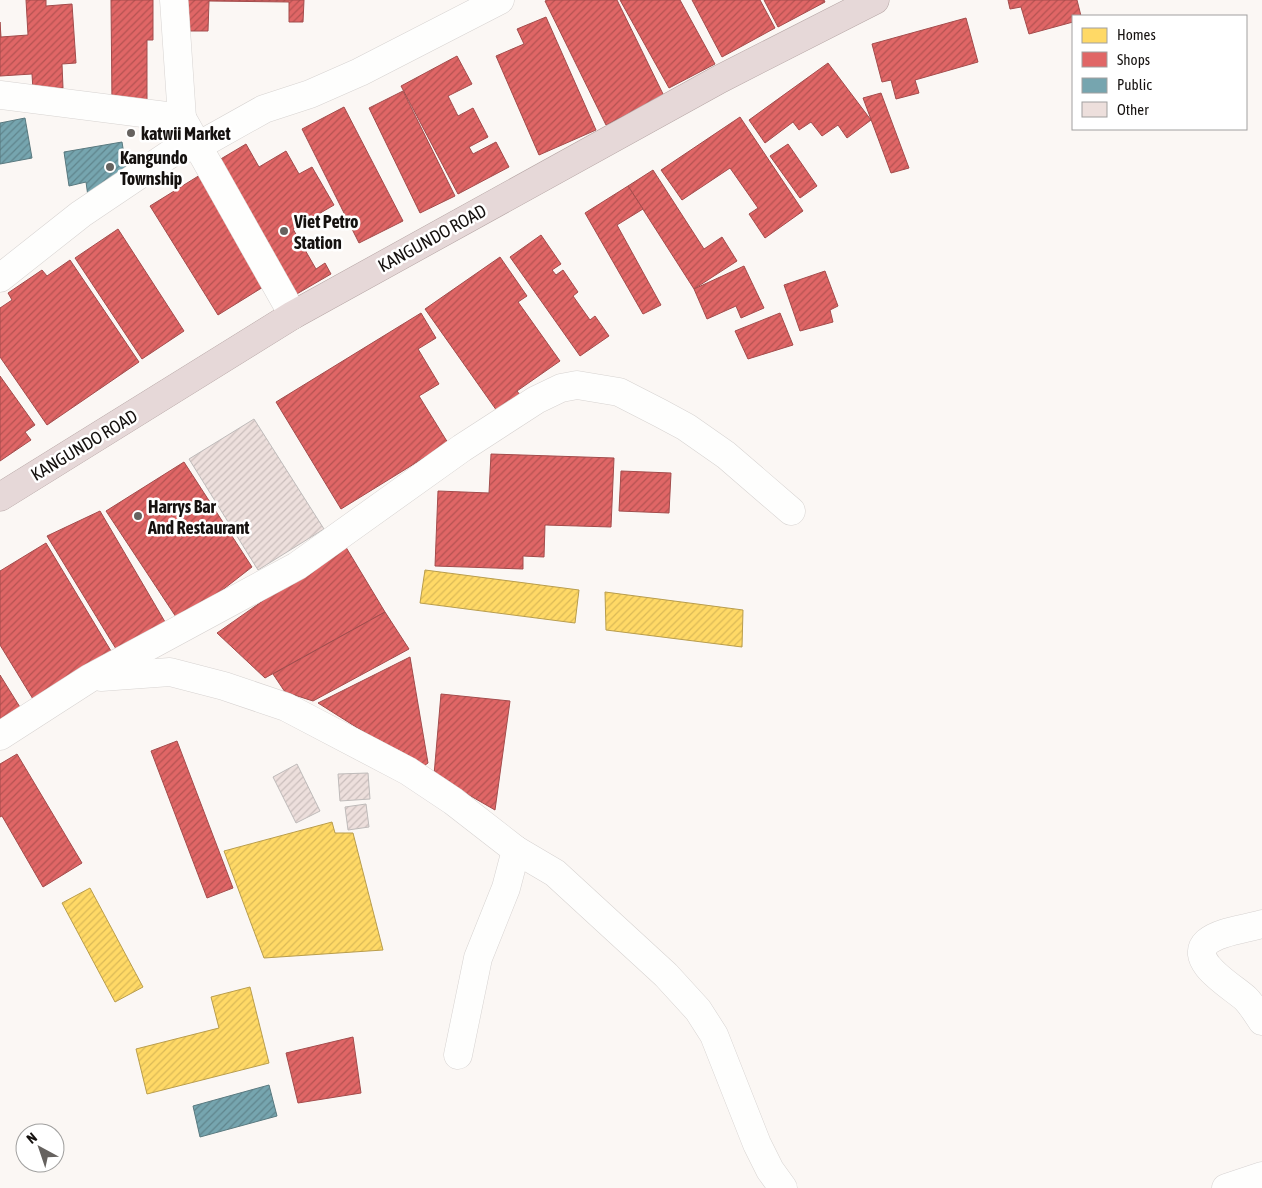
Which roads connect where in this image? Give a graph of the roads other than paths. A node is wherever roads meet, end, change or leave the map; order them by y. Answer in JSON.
{"nodes":[{"id":1,"x":174,"y":0,"type":"edge"},
{"id":2,"x":500,"y":0,"type":"edge"},
{"id":3,"x":875,"y":0,"type":"edge"},
{"id":4,"x":0,"y":95,"type":"edge"},
{"id":5,"x":182,"y":118,"type":"junction"},
{"id":6,"x":198,"y":146,"type":"junction"},
{"id":7,"x":0,"y":278,"type":"edge"},
{"id":8,"x":293,"y":315,"type":"junction"},
{"id":9,"x":0,"y":497,"type":"edge"},
{"id":10,"x":791,"y":511,"type":"dead end"},
{"id":11,"x":90,"y":678,"type":"junction"},
{"id":12,"x":0,"y":736,"type":"edge"},
{"id":13,"x":516,"y":850,"type":"junction"},
{"id":14,"x":1262,"y":924,"type":"edge"},
{"id":15,"x":1262,"y":1021,"type":"edge"},
{"id":16,"x":458,"y":1055,"type":"dead end"},
{"id":17,"x":1262,"y":1176,"type":"edge"},
{"id":18,"x":784,"y":1188,"type":"edge"},
{"id":19,"x":1226,"y":1188,"type":"edge"}],
"edges":[{"from":1,"to":5,"type":"street"},
{"from":2,"to":6,"type":"street"},
{"from":3,"to":8,"type":"highway","name":"KANGUNDO ROAD"},
{"from":4,"to":5,"type":"street"},
{"from":5,"to":6,"type":"street"},
{"from":6,"to":7,"type":"street"},
{"from":6,"to":8,"type":"street"},
{"from":8,"to":9,"type":"highway","name":"KANGUNDO ROAD"},
{"from":10,"to":11,"type":"street"},
{"from":11,"to":12,"type":"street"},
{"from":11,"to":13,"type":"street"},
{"from":13,"to":16,"type":"street"},
{"from":13,"to":18,"type":"street"},
{"from":14,"to":15,"type":"street"},
{"from":17,"to":19,"type":"street"}]}
